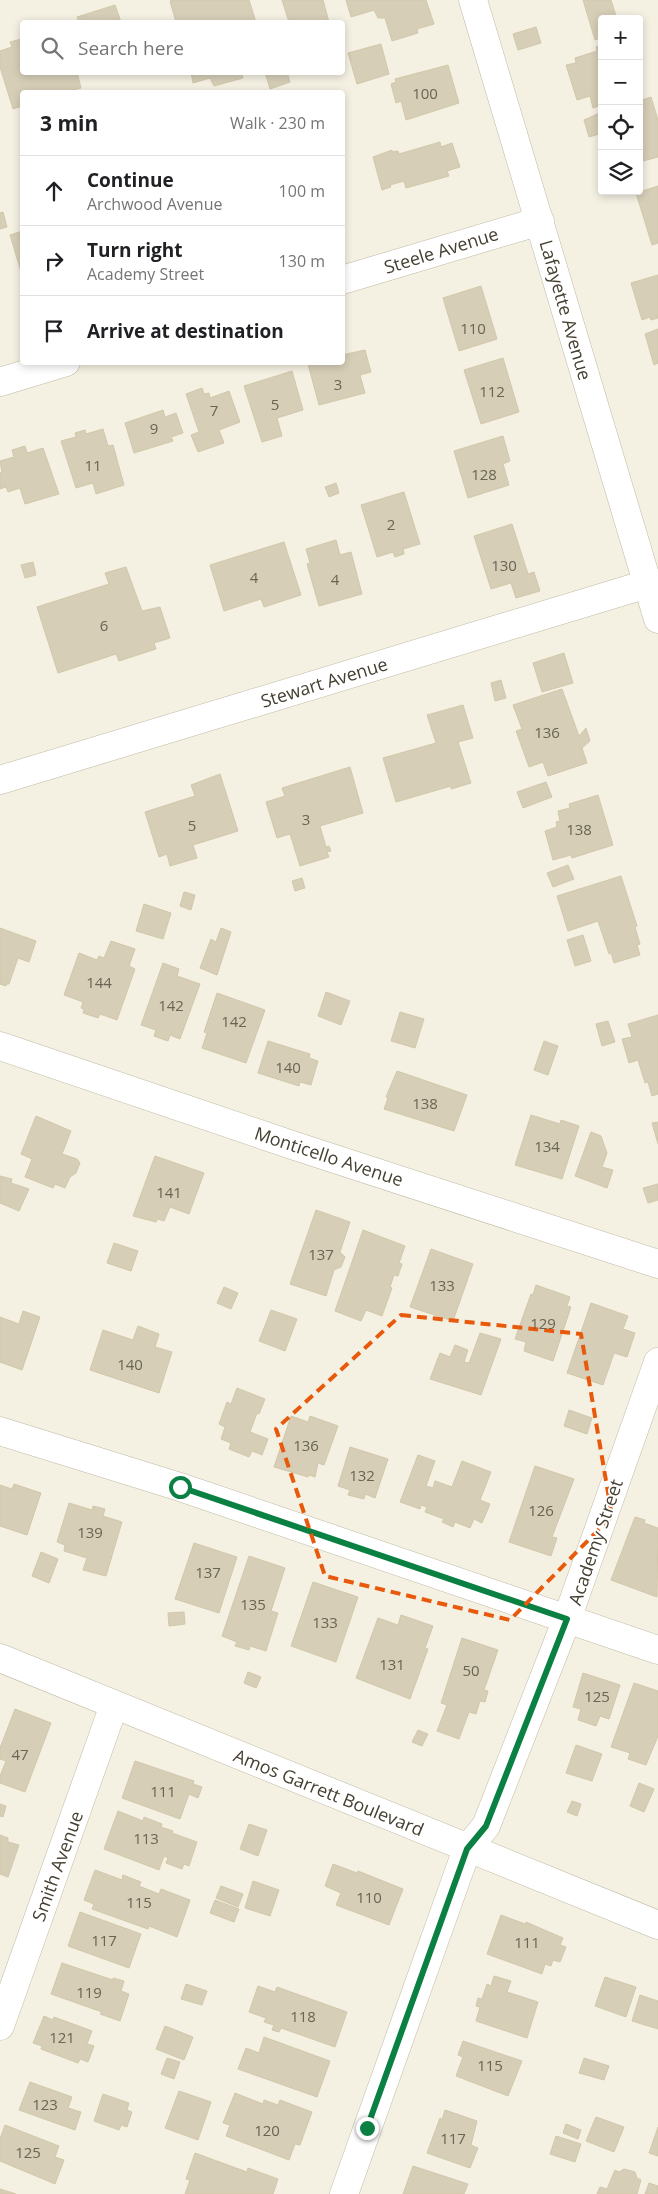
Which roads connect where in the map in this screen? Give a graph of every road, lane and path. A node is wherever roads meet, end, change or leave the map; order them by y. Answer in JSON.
{"nodes":[{"id":1,"x":473,"y":0,"type":"edge"},
{"id":2,"x":540,"y":220,"type":"junction"},
{"id":3,"x":345,"y":279,"type":"edge"},
{"id":4,"x":56,"y":365,"type":"edge"},
{"id":5,"x":0,"y":382,"type":"edge"},
{"id":6,"x":647,"y":584,"type":"junction"},
{"id":7,"x":658,"y":619,"type":"edge"},
{"id":8,"x":0,"y":780,"type":"edge"},
{"id":9,"x":0,"y":1046,"type":"edge"},
{"id":10,"x":658,"y":1264,"type":"edge"},
{"id":11,"x":658,"y":1362,"type":"edge"},
{"id":12,"x":0,"y":1431,"type":"edge"},
{"id":13,"x":567,"y":1619,"type":"junction"},
{"id":14,"x":658,"y":1650,"type":"edge"},
{"id":15,"x":0,"y":1658,"type":"edge"},
{"id":16,"x":114,"y":1705,"type":"junction"},
{"id":17,"x":467,"y":1849,"type":"junction"},
{"id":18,"x":658,"y":1925,"type":"edge"},
{"id":19,"x":0,"y":2026,"type":"edge"},
{"id":20,"x":344,"y":2194,"type":"edge"}],
"edges":[{"from":1,"to":2,"type":"street","name":"Lafayette Avenue"},
{"from":2,"to":3,"type":"street","name":"Steele Avenue"},
{"from":2,"to":6,"type":"street","name":"Lafayette Avenue"},
{"from":4,"to":5,"type":"street"},
{"from":6,"to":7,"type":"street","name":"Lafayette Avenue"},
{"from":6,"to":8,"type":"street","name":"Stewart Avenue"},
{"from":9,"to":10,"type":"street","name":"Monticello Avenue"},
{"from":11,"to":13,"type":"street","name":"Academy Street"},
{"from":12,"to":13,"type":"street"},
{"from":13,"to":14,"type":"street"},
{"from":13,"to":17,"type":"street","name":"Academy Street"},
{"from":15,"to":16,"type":"street","name":"Amos Garrett Boulevard"},
{"from":16,"to":17,"type":"street","name":"Amos Garrett Boulevard"},
{"from":16,"to":19,"type":"street","name":"Smith Avenue"},
{"from":17,"to":18,"type":"street","name":"Amos Garrett Boulevard"},
{"from":17,"to":20,"type":"street","name":"Academy Street"}]}
